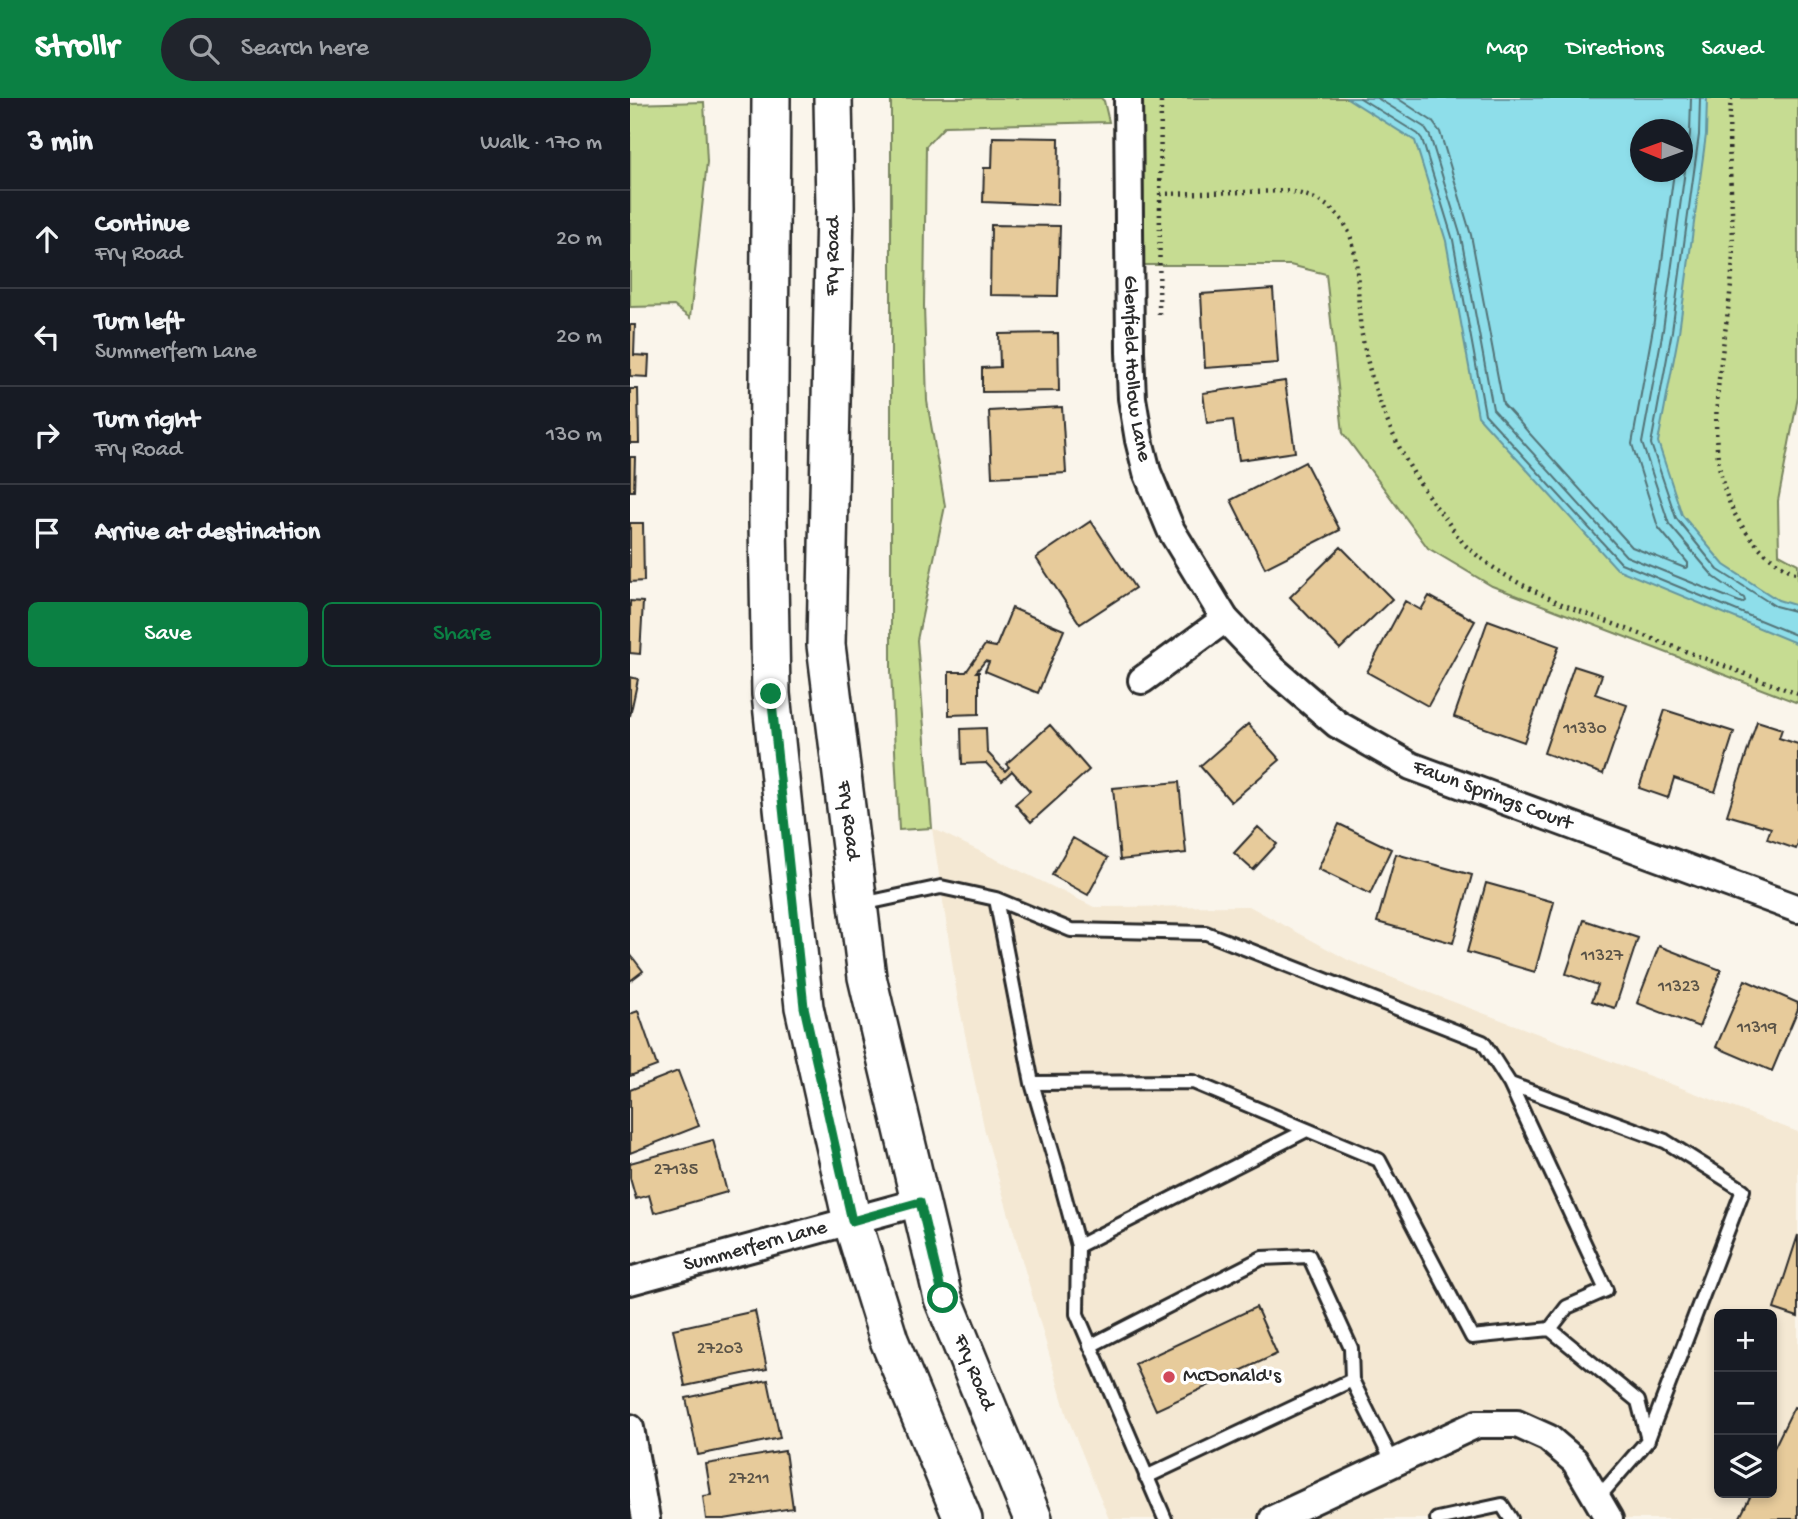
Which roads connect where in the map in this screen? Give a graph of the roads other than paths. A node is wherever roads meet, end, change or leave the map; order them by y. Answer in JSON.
{"nodes":[{"id":1,"x":771,"y":98,"type":"edge"},
{"id":2,"x":833,"y":98,"type":"edge"},
{"id":3,"x":1128,"y":98,"type":"edge"},
{"id":4,"x":1225,"y":619,"type":"junction"},
{"id":5,"x":1142,"y":680,"type":"dead end"},
{"id":6,"x":996,"y":899,"type":"junction"},
{"id":7,"x":858,"y":905,"type":"junction"},
{"id":8,"x":1798,"y":909,"type":"edge"},
{"id":9,"x":1031,"y":1083,"type":"junction"},
{"id":10,"x":1510,"y":1084,"type":"junction"},
{"id":11,"x":1307,"y":1130,"type":"junction"},
{"id":12,"x":920,"y":1202,"type":"junction"},
{"id":13,"x":852,"y":1221,"type":"junction"},
{"id":14,"x":1078,"y":1246,"type":"junction"},
{"id":15,"x":630,"y":1281,"type":"edge"},
{"id":16,"x":1550,"y":1329,"type":"junction"},
{"id":17,"x":1090,"y":1346,"type":"junction"},
{"id":18,"x":1352,"y":1380,"type":"junction"},
{"id":19,"x":630,"y":1429,"type":"edge"},
{"id":20,"x":1648,"y":1440,"type":"junction"},
{"id":21,"x":1392,"y":1463,"type":"junction"},
{"id":22,"x":1146,"y":1476,"type":"junction"},
{"id":23,"x":1603,"y":1509,"type":"edge"},
{"id":24,"x":1301,"y":1513,"type":"edge"},
{"id":25,"x":646,"y":1519,"type":"edge"},
{"id":26,"x":963,"y":1519,"type":"edge"},
{"id":27,"x":1033,"y":1519,"type":"edge"},
{"id":28,"x":1165,"y":1519,"type":"edge"},
{"id":29,"x":1273,"y":1519,"type":"edge"},
{"id":30,"x":1437,"y":1519,"type":"edge"},
{"id":31,"x":1511,"y":1519,"type":"edge"}],
"edges":[{"from":1,"to":13,"type":"main road"},
{"from":2,"to":7,"type":"main road","name":"Fry Road"},
{"from":3,"to":4,"type":"street","name":"Glenfield Hollow Lane"},
{"from":4,"to":5,"type":"street"},
{"from":4,"to":8,"type":"street","name":"Fawn Springs Court"},
{"from":6,"to":7,"type":"lane"},
{"from":6,"to":9,"type":"lane"},
{"from":6,"to":10,"type":"lane"},
{"from":7,"to":12,"type":"main road","name":"Fry Road"},
{"from":9,"to":11,"type":"lane"},
{"from":9,"to":14,"type":"lane"},
{"from":10,"to":16,"type":"lane"},
{"from":10,"to":20,"type":"lane"},
{"from":11,"to":14,"type":"lane"},
{"from":11,"to":16,"type":"lane"},
{"from":12,"to":13,"type":"street","name":"Summerfern Lane"},
{"from":12,"to":27,"type":"main road","name":"Fry Road"},
{"from":13,"to":15,"type":"street","name":"Summerfern Lane"},
{"from":13,"to":26,"type":"main road"},
{"from":14,"to":17,"type":"lane"},
{"from":16,"to":20,"type":"lane"},
{"from":17,"to":18,"type":"lane"},
{"from":17,"to":22,"type":"lane"},
{"from":18,"to":21,"type":"lane"},
{"from":18,"to":22,"type":"lane"},
{"from":19,"to":25,"type":"street"},
{"from":20,"to":23,"type":"lane"},
{"from":21,"to":23,"type":"street"},
{"from":21,"to":24,"type":"street"},
{"from":22,"to":28,"type":"lane"},
{"from":24,"to":29,"type":"street"},
{"from":30,"to":31,"type":"lane"}]}
